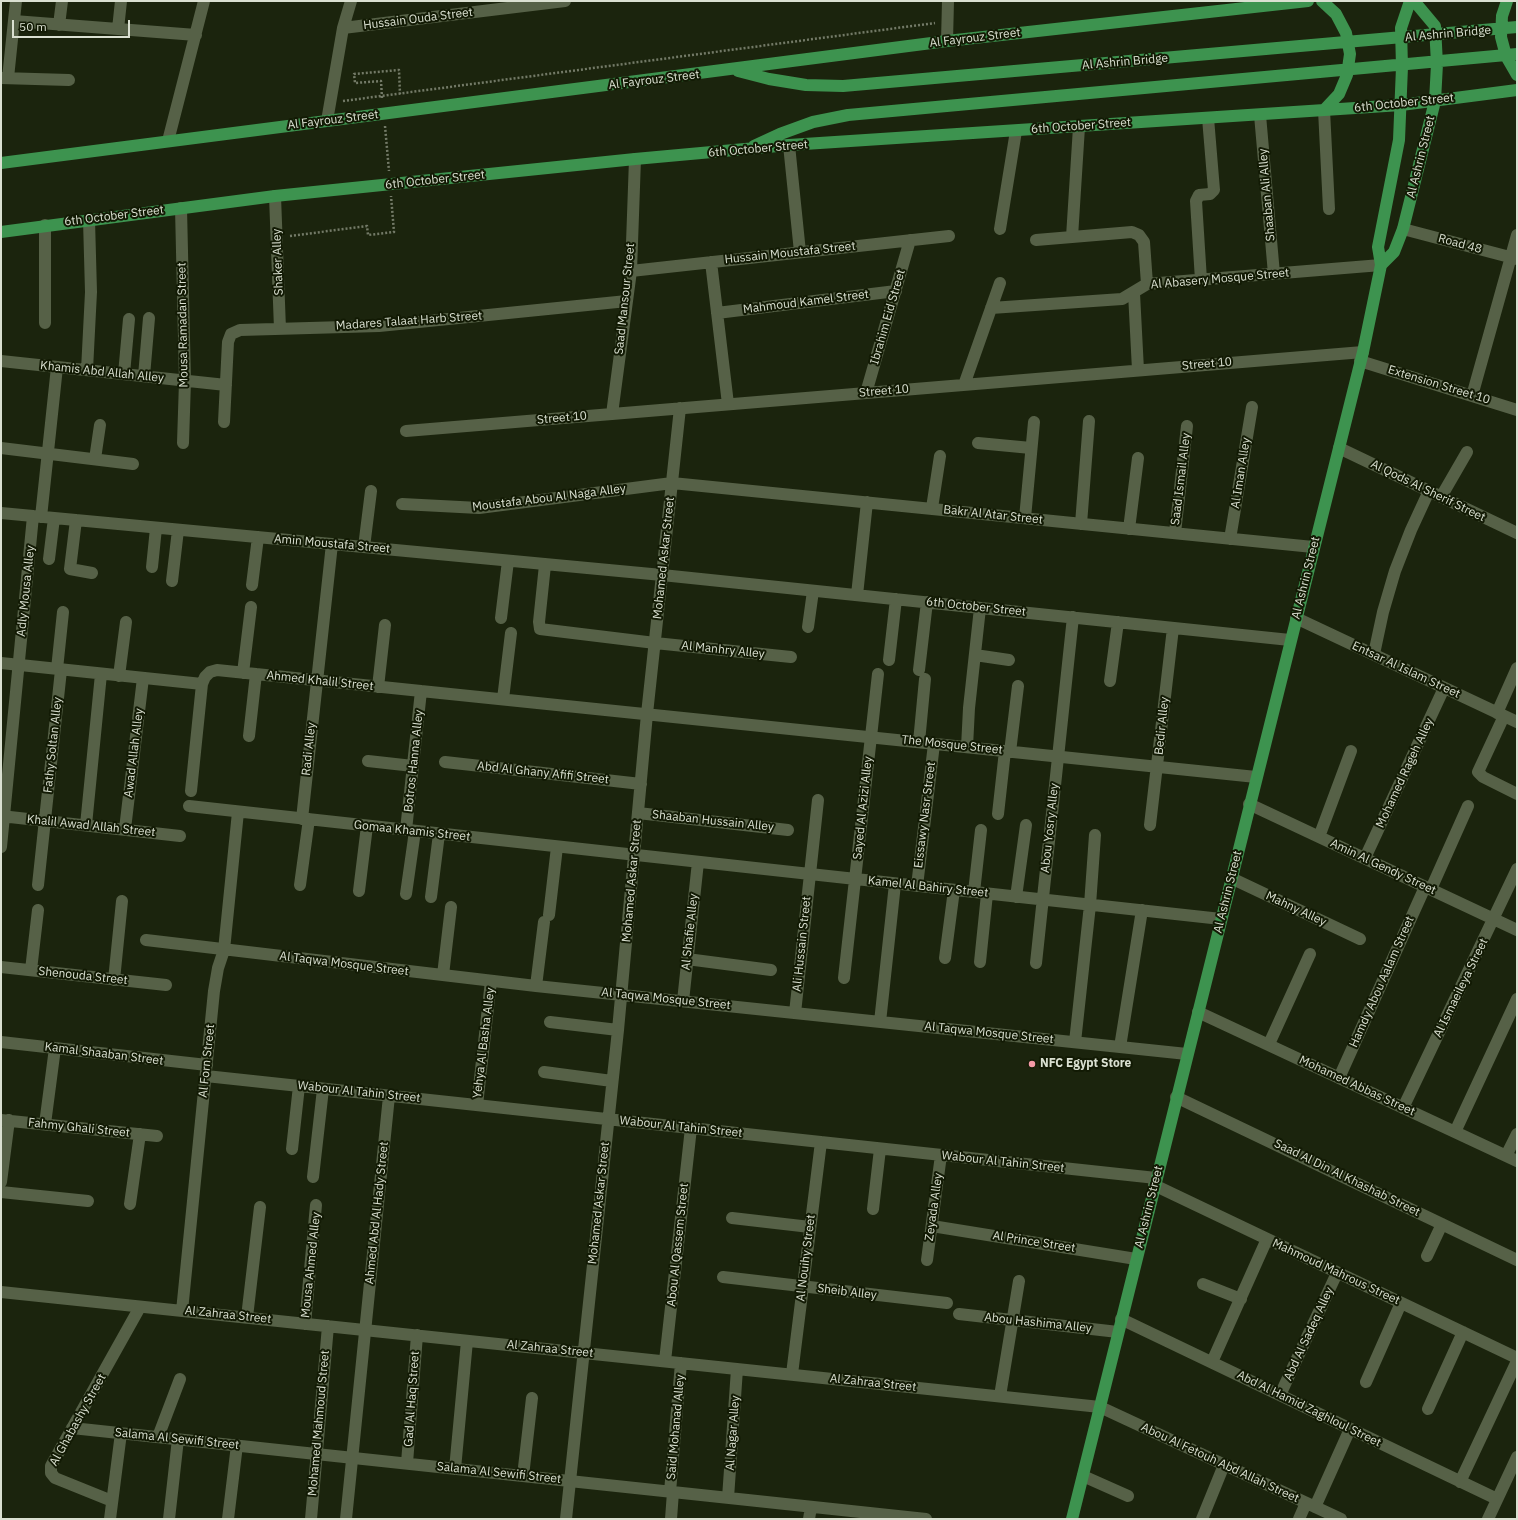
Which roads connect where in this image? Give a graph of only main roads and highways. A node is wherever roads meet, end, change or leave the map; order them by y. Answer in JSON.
{"nodes":[{"id":1,"x":1308,"y":1,"type":"edge"},
{"id":2,"x":1322,"y":1,"type":"edge"},
{"id":3,"x":1410,"y":1,"type":"edge"},
{"id":4,"x":1414,"y":1,"type":"edge"},
{"id":5,"x":1507,"y":1,"type":"edge"},
{"id":6,"x":1517,"y":27,"type":"edge"},
{"id":7,"x":1517,"y":54,"type":"edge"},
{"id":8,"x":734,"y":69,"type":"junction"},
{"id":9,"x":1517,"y":75,"type":"edge"},
{"id":10,"x":1517,"y":90,"type":"edge"},
{"id":11,"x":1435,"y":101,"type":"junction"},
{"id":12,"x":1401,"y":104,"type":"junction"},
{"id":13,"x":1324,"y":110,"type":"junction"},
{"id":14,"x":747,"y":149,"type":"junction"},
{"id":15,"x":1,"y":163,"type":"edge"},
{"id":16,"x":1,"y":232,"type":"edge"},
{"id":17,"x":1381,"y":265,"type":"junction"},
{"id":18,"x":1072,"y":1519,"type":"edge"}],
"edges":[{"from":1,"to":8,"type":"main road","name":"Al Fayrouz Street"},
{"from":2,"to":13,"type":"main road"},
{"from":3,"to":12,"type":"main road","name":"Al Ashrin Street"},
{"from":4,"to":11,"type":"main road","name":"Al Ashrin Street"},
{"from":5,"to":9,"type":"main road"},
{"from":6,"to":8,"type":"main road","name":"Al Ashrin Bridge"},
{"from":7,"to":14,"type":"main road"},
{"from":8,"to":15,"type":"main road","name":"Al Fayrouz Street"},
{"from":10,"to":11,"type":"main road","name":"6th October Street"},
{"from":11,"to":12,"type":"main road","name":"6th October Street"},
{"from":11,"to":17,"type":"main road","name":"Al Ashrin Street"},
{"from":12,"to":13,"type":"main road","name":"6th October Street"},
{"from":12,"to":17,"type":"main road","name":"Al Ashrin Street"},
{"from":13,"to":14,"type":"main road","name":"6th October Street"},
{"from":14,"to":16,"type":"main road","name":"6th October Street"},
{"from":17,"to":18,"type":"main road","name":"Al Ashrin Street"}]}
